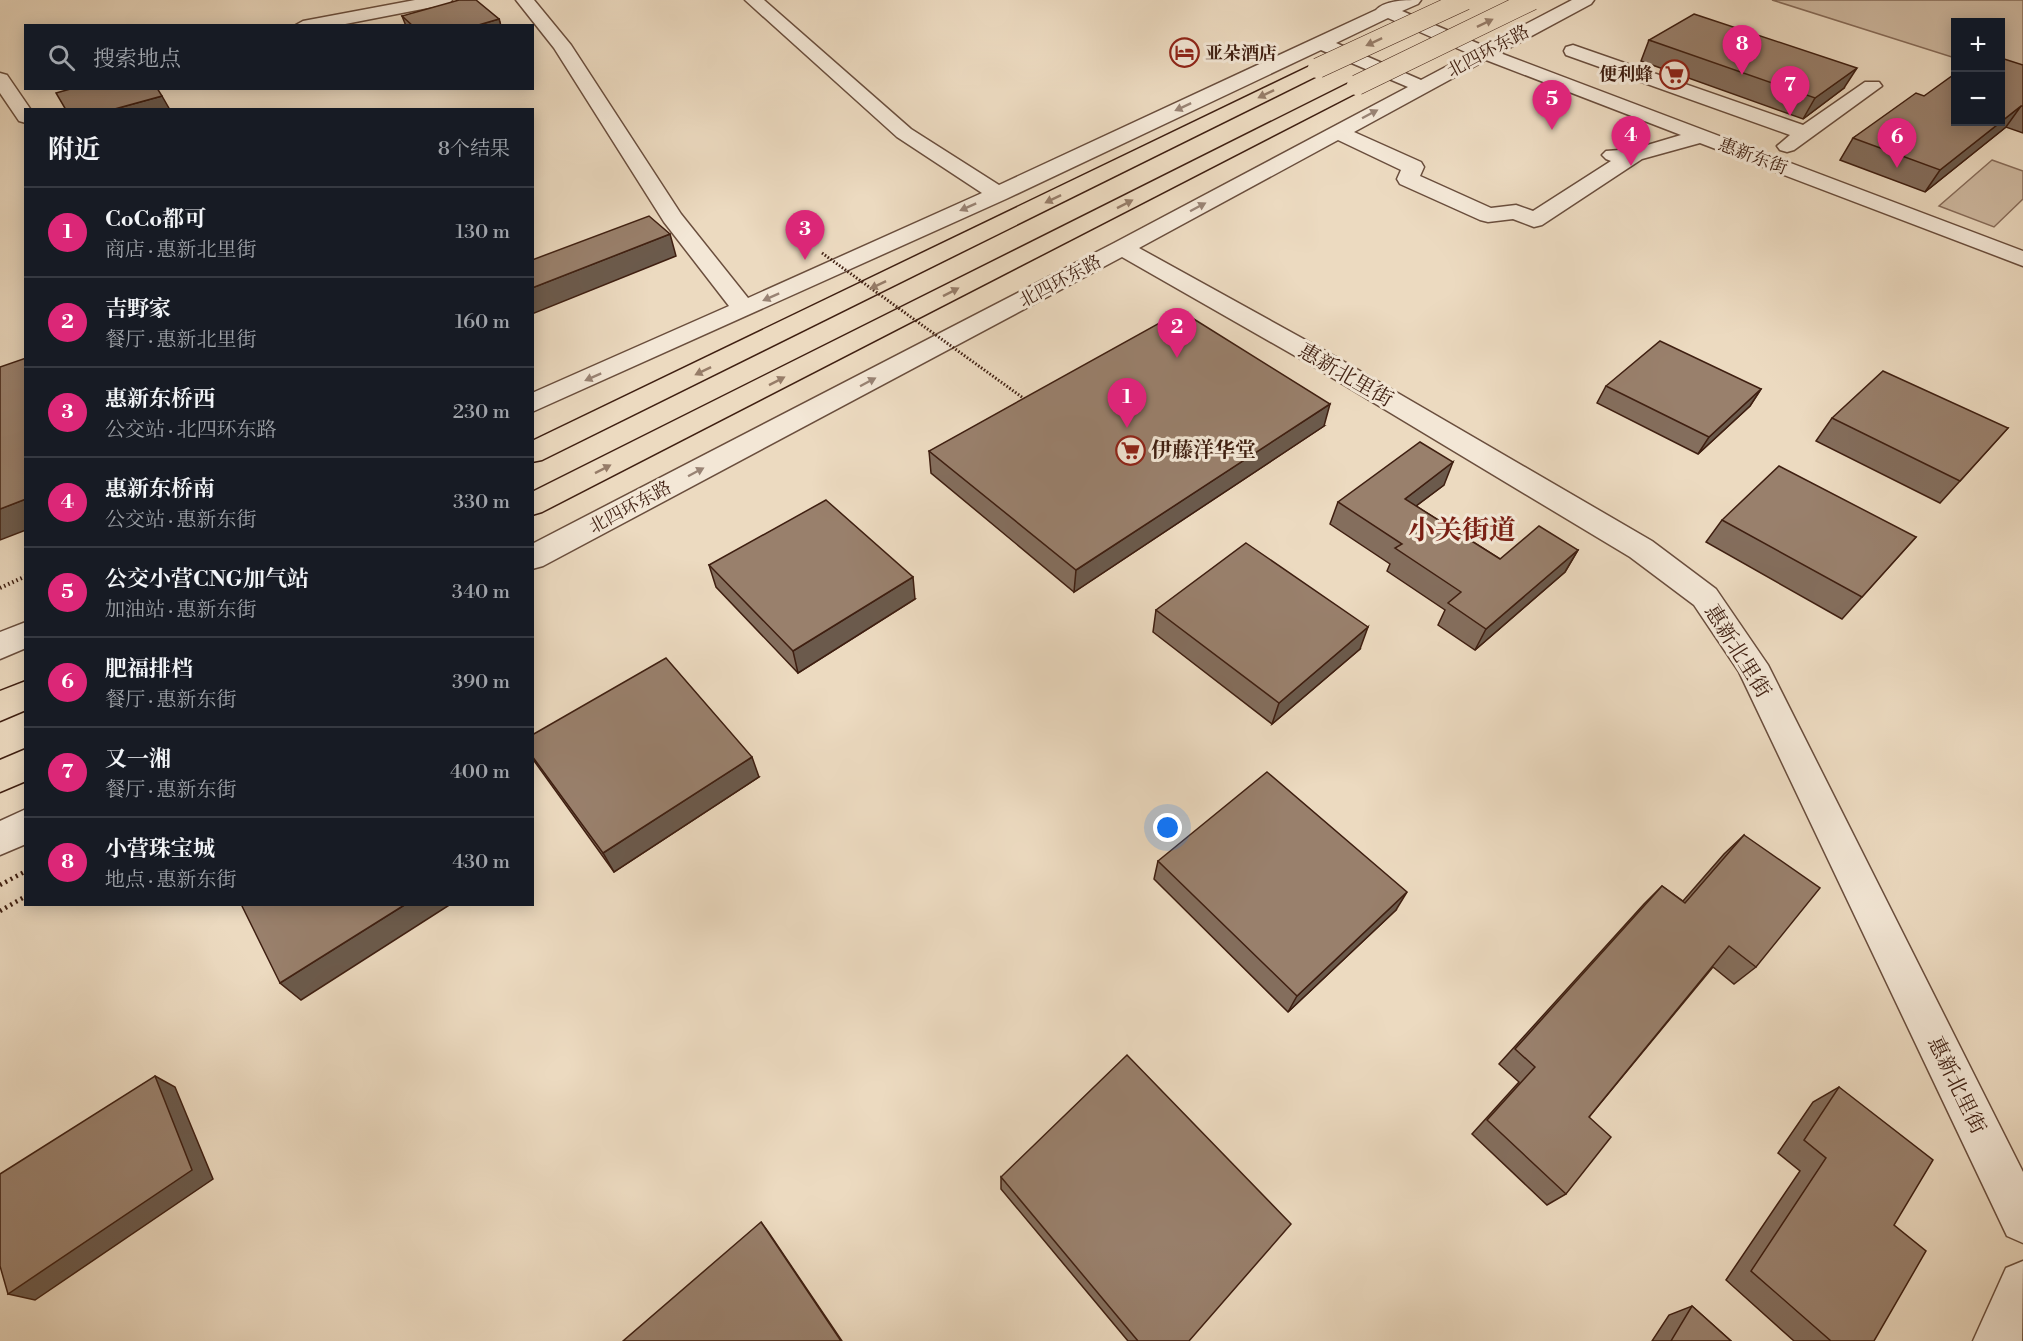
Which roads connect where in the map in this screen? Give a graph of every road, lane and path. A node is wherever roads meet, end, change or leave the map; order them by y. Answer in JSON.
{"nodes":[{"id":1,"x":443,"y":0,"type":"edge"},
{"id":2,"x":525,"y":0,"type":"edge"},
{"id":3,"x":754,"y":0,"type":"edge"},
{"id":4,"x":1465,"y":0,"type":"edge"},
{"id":5,"x":1508,"y":0,"type":"edge"},
{"id":6,"x":1532,"y":0,"type":"edge"},
{"id":7,"x":1585,"y":0,"type":"edge"},
{"id":8,"x":1391,"y":4,"type":"edge"},
{"id":9,"x":1553,"y":17,"type":"junction"},
{"id":10,"x":314,"y":24,"type":"edge"},
{"id":11,"x":1321,"y":43,"type":"junction"},
{"id":12,"x":1573,"y":51,"type":"dead end"},
{"id":13,"x":1484,"y":53,"type":"junction"},
{"id":14,"x":5,"y":80,"type":"edge"},
{"id":15,"x":1872,"y":86,"type":"dead end"},
{"id":16,"x":1421,"y":87,"type":"junction"},
{"id":17,"x":24,"y":113,"type":"edge"},
{"id":18,"x":1337,"y":132,"type":"junction"},
{"id":19,"x":1805,"y":133,"type":"junction"},
{"id":20,"x":1702,"y":136,"type":"junction"},
{"id":21,"x":1767,"y":161,"type":"junction"},
{"id":22,"x":998,"y":194,"type":"junction"},
{"id":23,"x":1122,"y":248,"type":"junction"},
{"id":24,"x":822,"y":253,"type":"dead end"},
{"id":25,"x":2023,"y":259,"type":"edge"},
{"id":26,"x":744,"y":309,"type":"junction"},
{"id":27,"x":534,"y":403,"type":"edge"},
{"id":28,"x":1032,"y":404,"type":"edge"},
{"id":29,"x":627,"y":408,"type":"junction"},
{"id":30,"x":534,"y":429,"type":"edge"},
{"id":31,"x":534,"y":452,"type":"edge"},
{"id":32,"x":561,"y":491,"type":"junction"},
{"id":33,"x":534,"y":505,"type":"edge"},
{"id":34,"x":534,"y":520,"type":"edge"},
{"id":35,"x":534,"y":557,"type":"edge"},
{"id":36,"x":24,"y":577,"type":"edge"},
{"id":37,"x":0,"y":588,"type":"edge"},
{"id":38,"x":24,"y":635,"type":"edge"},
{"id":39,"x":0,"y":646,"type":"edge"},
{"id":40,"x":24,"y":695,"type":"edge"},
{"id":41,"x":0,"y":706,"type":"edge"},
{"id":42,"x":24,"y":765,"type":"edge"},
{"id":43,"x":0,"y":777,"type":"edge"},
{"id":44,"x":24,"y":826,"type":"edge"},
{"id":45,"x":0,"y":839,"type":"edge"},
{"id":46,"x":24,"y":872,"type":"edge"},
{"id":47,"x":0,"y":885,"type":"edge"},
{"id":48,"x":24,"y":897,"type":"edge"},
{"id":49,"x":0,"y":911,"type":"edge"},
{"id":50,"x":2023,"y":1220,"type":"edge"},
{"id":51,"x":2023,"y":1285,"type":"edge"},
{"id":52,"x":1997,"y":1341,"type":"edge"}],
"edges":[{"from":1,"to":10,"type":"street"},
{"from":2,"to":26,"type":"street"},
{"from":3,"to":22,"type":"street"},
{"from":4,"to":29,"type":"highway","one_way":true,"bridge":true},
{"from":5,"to":9,"type":"street"},
{"from":32,"to":6,"type":"highway","name":"北四环东路","one_way":true,"bridge":true},
{"from":7,"to":9,"type":"street","name":"北四环东路"},
{"from":8,"to":11,"type":"street"},
{"from":8,"to":13,"type":"street","name":"惠新东街"},
{"from":9,"to":13,"type":"street","name":"北四环东路"},
{"from":11,"to":16,"type":"street"},
{"from":11,"to":22,"type":"street","one_way":true},
{"from":12,"to":19,"type":"street"},
{"from":13,"to":16,"type":"street","name":"北四环东路"},
{"from":13,"to":20,"type":"street","name":"惠新东街"},
{"from":14,"to":17,"type":"street"},
{"from":15,"to":19,"type":"street"},
{"from":18,"to":16,"type":"street","name":"北四环东路","one_way":true},
{"from":18,"to":20,"type":"street"},
{"from":23,"to":18,"type":"street","name":"北四环东路","one_way":true},
{"from":19,"to":21,"type":"street"},
{"from":20,"to":21,"type":"street","name":"惠新东街"},
{"from":21,"to":25,"type":"street","name":"惠新东街"},
{"from":22,"to":26,"type":"street","one_way":true},
{"from":35,"to":23,"type":"street","name":"北四环东路","one_way":true},
{"from":23,"to":50,"type":"street","name":"惠新北里街"},
{"from":24,"to":28,"type":"path","bridge":true},
{"from":26,"to":27,"type":"street","one_way":true},
{"from":29,"to":30,"type":"highway"},
{"from":29,"to":31,"type":"highway"},
{"from":32,"to":33,"type":"highway","name":"北四环东路"},
{"from":32,"to":34,"type":"highway"},
{"from":36,"to":37,"type":"path"},
{"from":38,"to":39,"type":"street"},
{"from":40,"to":41,"type":"highway"},
{"from":42,"to":43,"type":"highway"},
{"from":44,"to":45,"type":"street"},
{"from":46,"to":47,"type":"path"},
{"from":48,"to":49,"type":"path"},
{"from":51,"to":52,"type":"street"}]}
